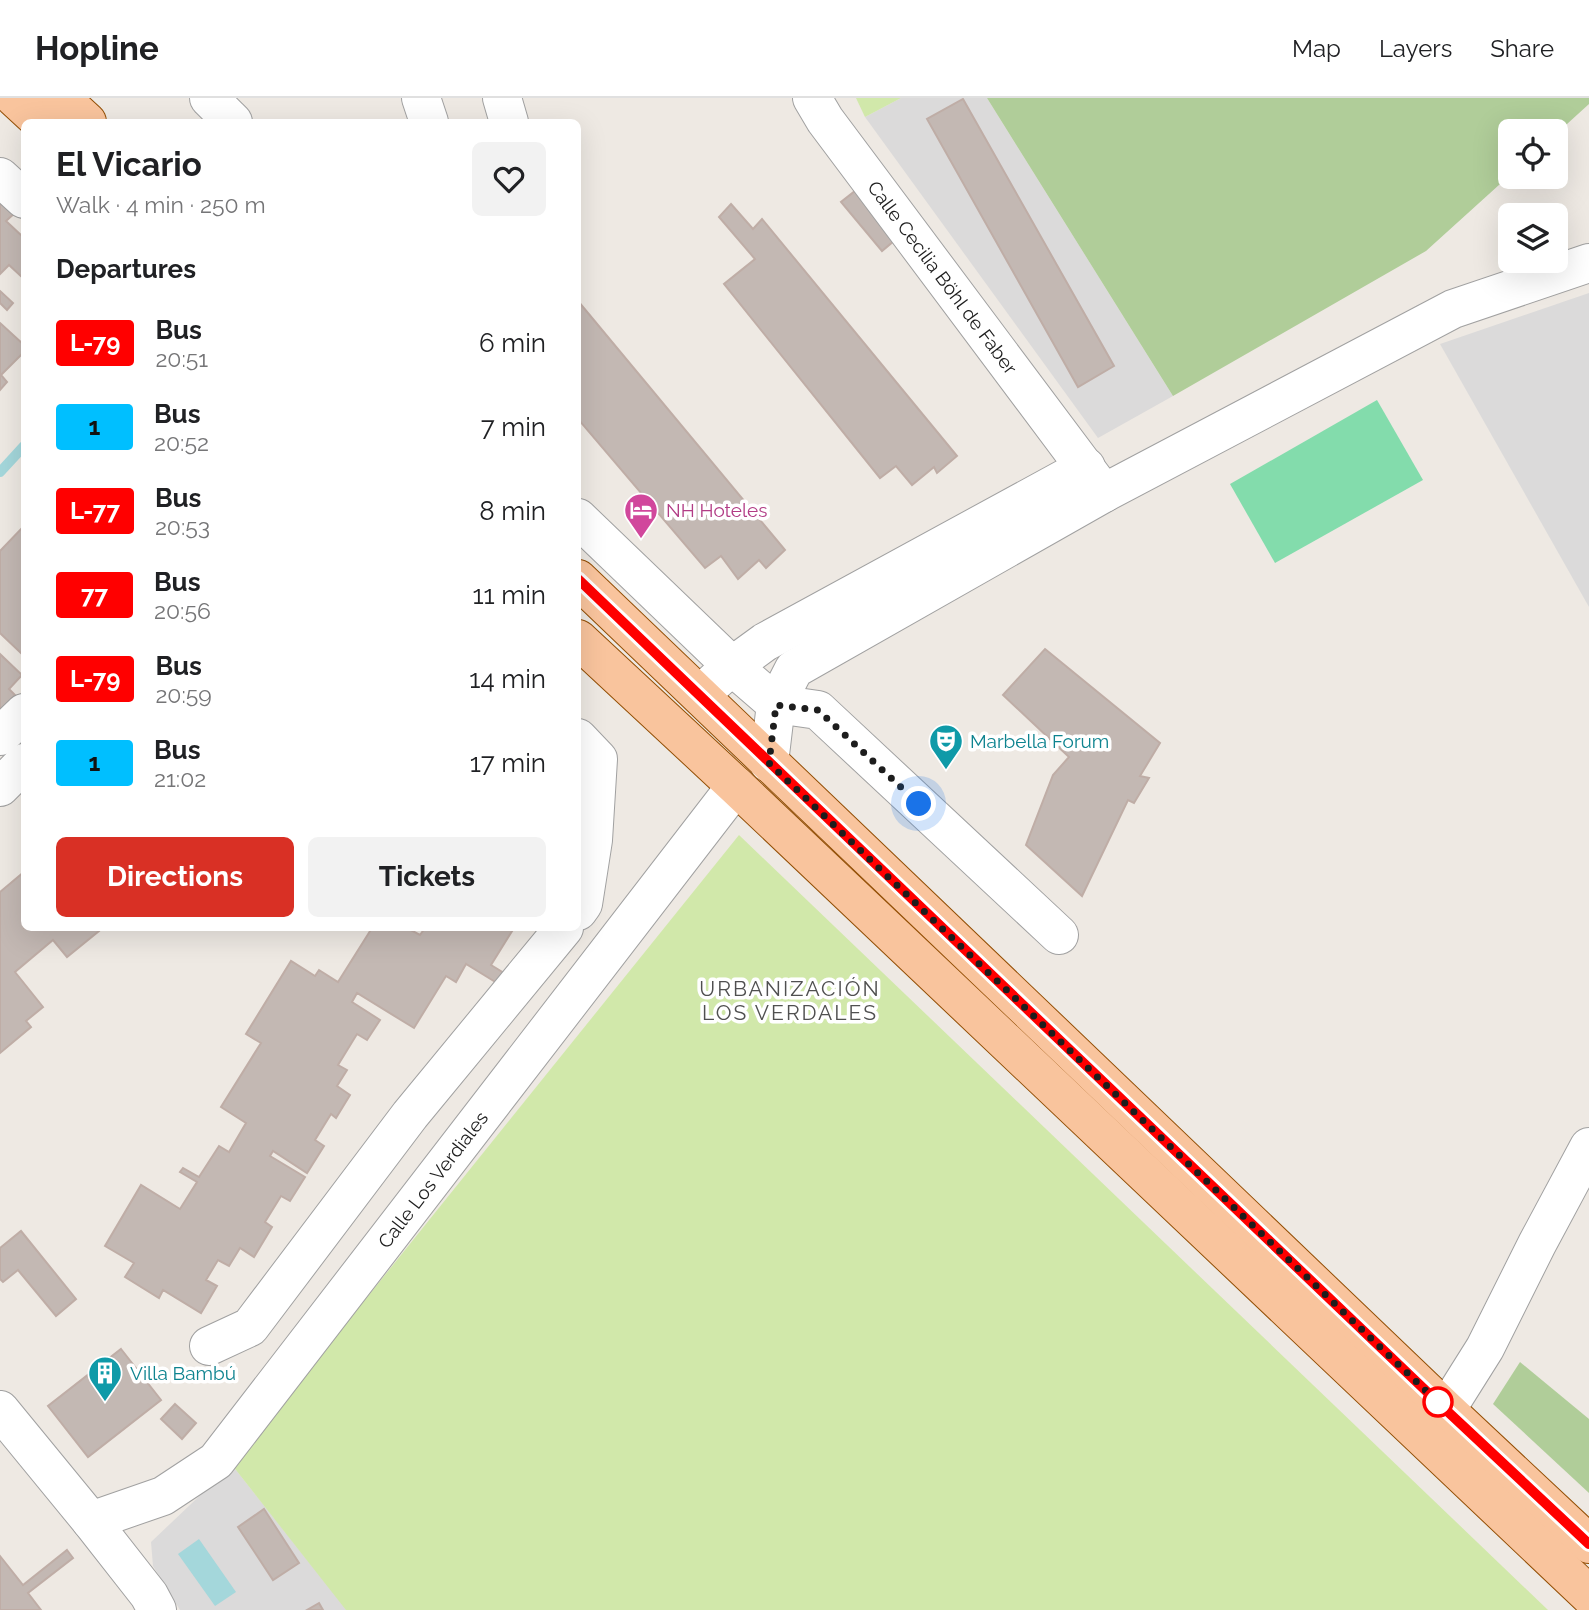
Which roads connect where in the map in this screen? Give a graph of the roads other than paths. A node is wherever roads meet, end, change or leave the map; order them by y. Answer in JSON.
{"nodes":[{"id":1,"x":15,"y":98,"type":"edge"},
{"id":2,"x":61,"y":98,"type":"edge"},
{"id":3,"x":209,"y":98,"type":"edge"},
{"id":4,"x":421,"y":98,"type":"edge"},
{"id":5,"x":502,"y":98,"type":"edge"},
{"id":6,"x":812,"y":98,"type":"edge"},
{"id":7,"x":38,"y":119,"type":"edge"},
{"id":8,"x":84,"y":119,"type":"edge"},
{"id":9,"x":230,"y":119,"type":"edge"},
{"id":10,"x":428,"y":119,"type":"edge"},
{"id":11,"x":508,"y":119,"type":"edge"},
{"id":12,"x":0,"y":177,"type":"edge"},
{"id":13,"x":21,"y":197,"type":"edge"},
{"id":14,"x":1589,"y":263,"type":"edge"},
{"id":15,"x":1089,"y":472,"type":"junction"},
{"id":16,"x":581,"y":521,"type":"edge"},
{"id":17,"x":581,"y":582,"type":"edge"},
{"id":18,"x":581,"y":642,"type":"edge"},
{"id":19,"x":732,"y":666,"type":"junction"},
{"id":20,"x":700,"y":696,"type":"junction"},
{"id":21,"x":776,"y":705,"type":"junction"},
{"id":22,"x":21,"y":716,"type":"edge"},
{"id":23,"x":0,"y":736,"type":"edge"},
{"id":24,"x":581,"y":741,"type":"edge"},
{"id":25,"x":769,"y":763,"type":"junction"},
{"id":26,"x":21,"y":766,"type":"edge"},
{"id":27,"x":736,"y":786,"type":"junction"},
{"id":28,"x":0,"y":787,"type":"edge"},
{"id":29,"x":581,"y":907,"type":"edge"},
{"id":30,"x":562,"y":931,"type":"edge"},
{"id":31,"x":1059,"y":935,"type":"dead end"},
{"id":32,"x":1589,"y":1147,"type":"edge"},
{"id":33,"x":209,"y":1346,"type":"dead end"},
{"id":34,"x":0,"y":1410,"type":"edge"},
{"id":35,"x":1446,"y":1410,"type":"junction"},
{"id":36,"x":92,"y":1521,"type":"junction"},
{"id":37,"x":1589,"y":1544,"type":"edge"},
{"id":38,"x":1589,"y":1595,"type":"edge"},
{"id":39,"x":157,"y":1610,"type":"edge"}],
"edges":[{"from":1,"to":7,"type":"main road"},
{"from":2,"to":8,"type":"main road"},
{"from":3,"to":9,"type":"street"},
{"from":4,"to":10,"type":"street"},
{"from":5,"to":11,"type":"street"},
{"from":6,"to":15,"type":"street","name":"Calle Cecilia Böhl de Faber"},
{"from":12,"to":13,"type":"street"},
{"from":14,"to":15,"type":"street"},
{"from":15,"to":19,"type":"street"},
{"from":15,"to":21,"type":"street"},
{"from":16,"to":19,"type":"street"},
{"from":17,"to":20,"type":"main road"},
{"from":18,"to":27,"type":"main road"},
{"from":19,"to":20,"type":"street"},
{"from":19,"to":21,"type":"street"},
{"from":20,"to":25,"type":"main road"},
{"from":21,"to":25,"type":"street"},
{"from":21,"to":31,"type":"street"},
{"from":22,"to":23,"type":"street"},
{"from":24,"to":29,"type":"street"},
{"from":25,"to":35,"type":"main road"},
{"from":26,"to":28,"type":"street"},
{"from":27,"to":36,"type":"street","name":"Calle Los Verdiales"},
{"from":27,"to":38,"type":"main road"},
{"from":30,"to":33,"type":"street"},
{"from":32,"to":35,"type":"street"},
{"from":34,"to":36,"type":"street"},
{"from":35,"to":37,"type":"main road"},
{"from":36,"to":39,"type":"street"}]}
